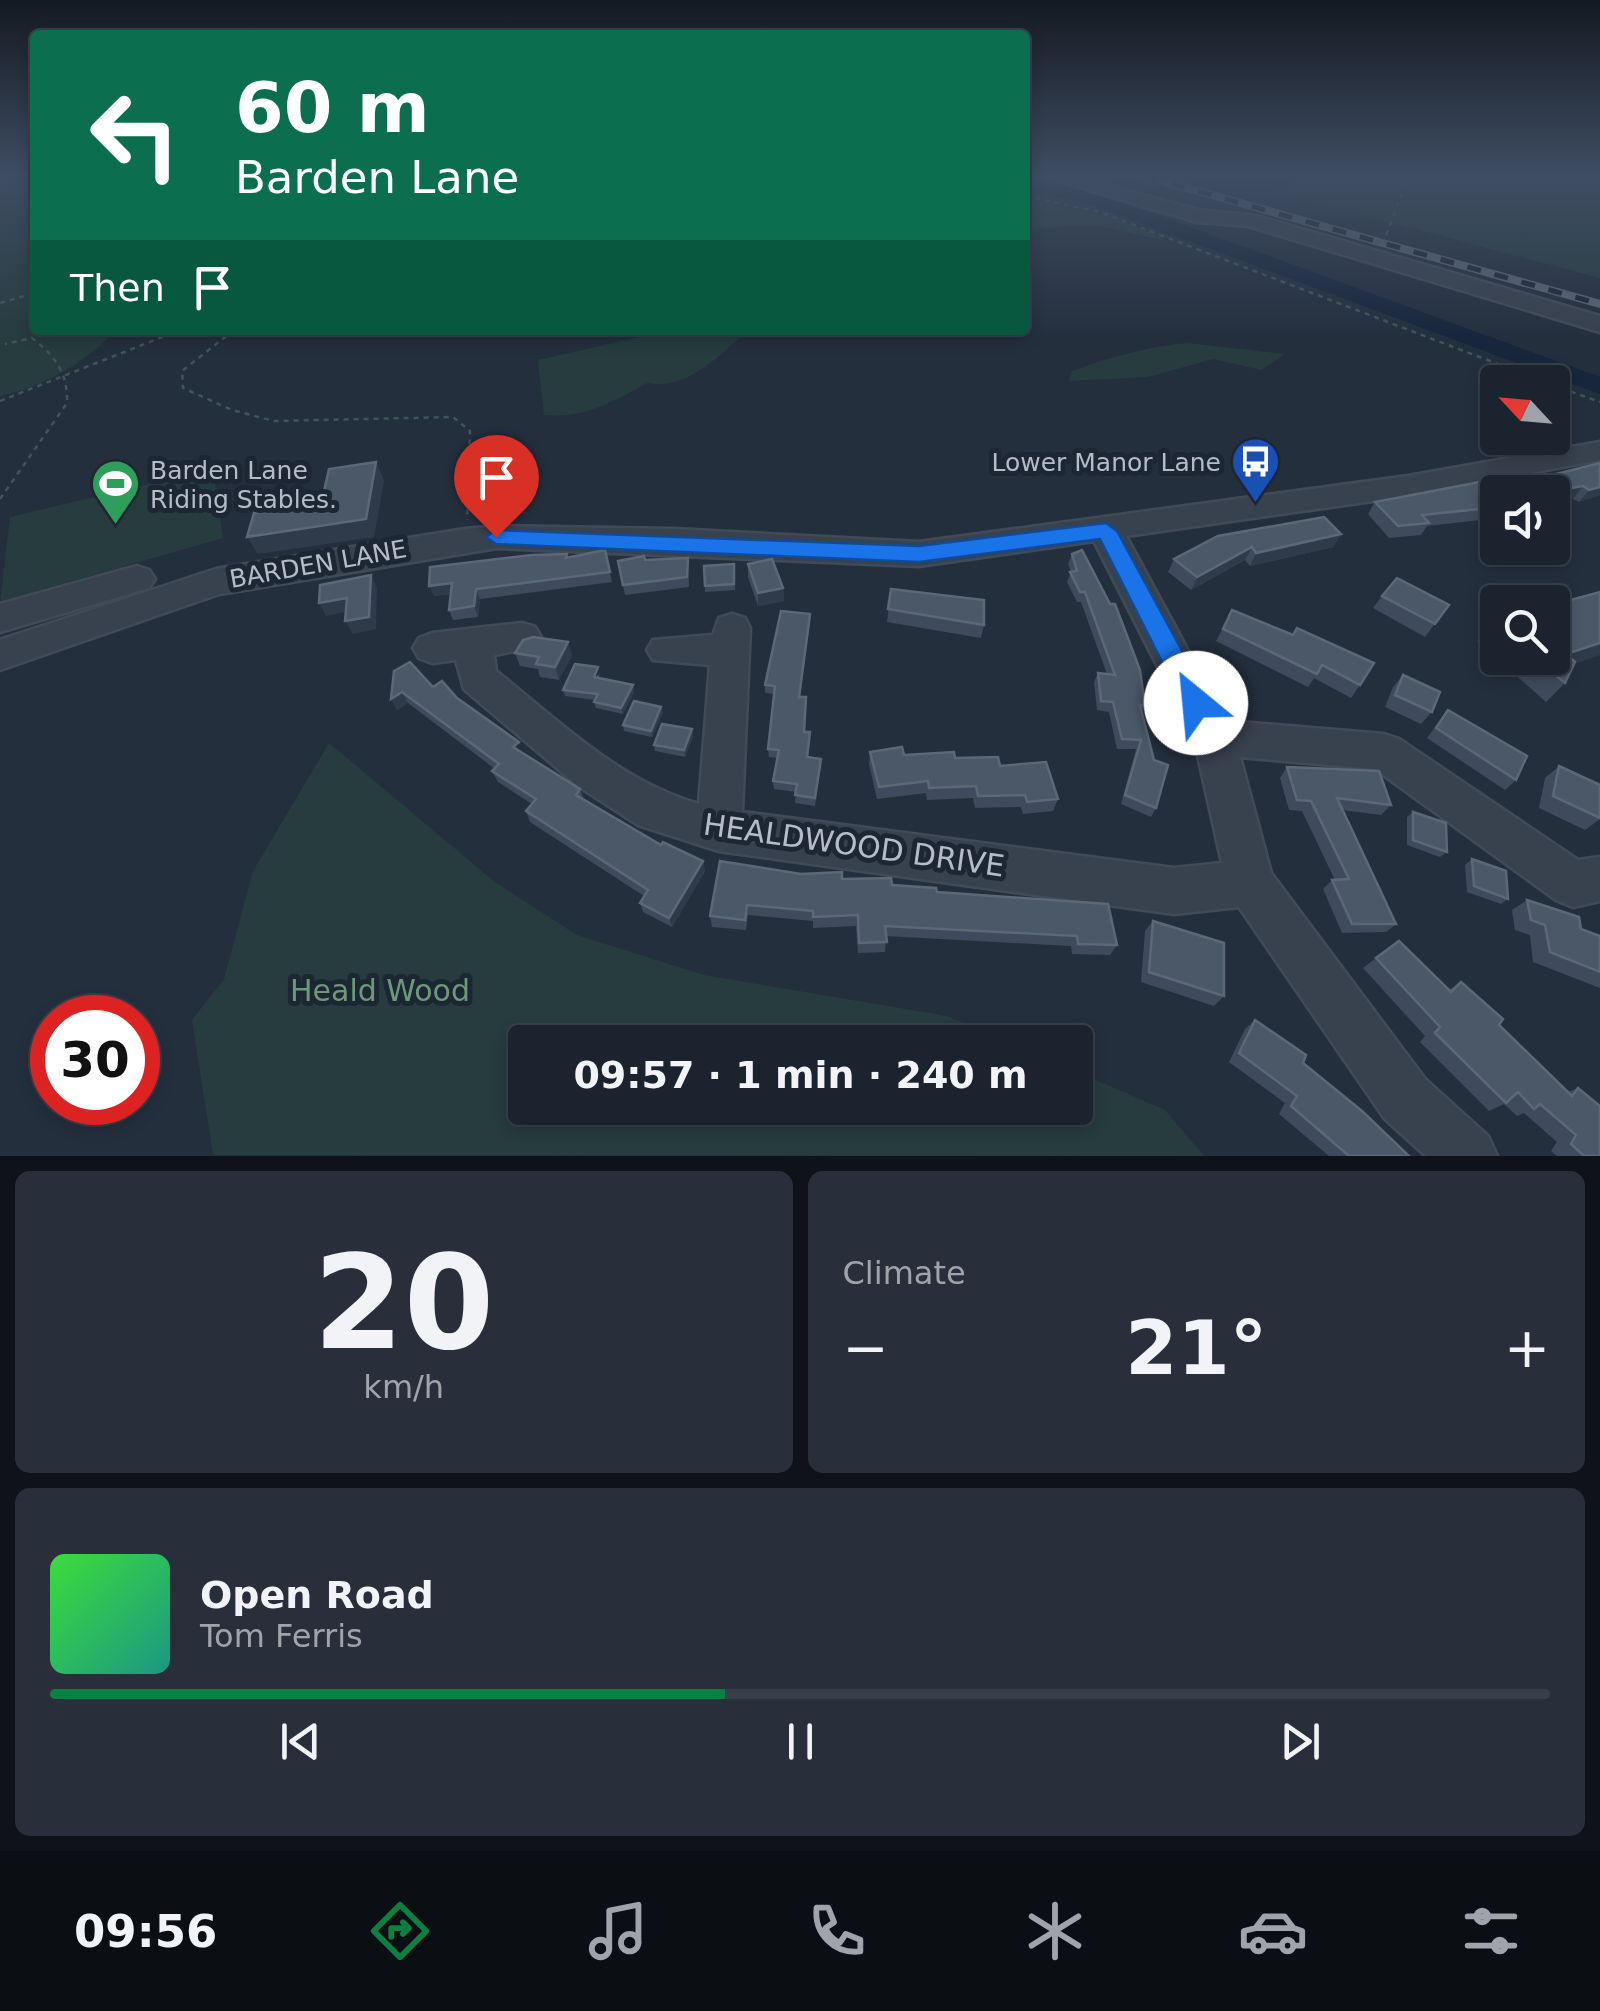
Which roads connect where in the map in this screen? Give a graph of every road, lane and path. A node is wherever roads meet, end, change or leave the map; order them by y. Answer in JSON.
{"nodes":[{"id":1,"x":1147,"y":230,"type":"edge"},
{"id":2,"x":1283,"y":230,"type":"edge"},
{"id":3,"x":1389,"y":230,"type":"edge"},
{"id":4,"x":1386,"y":235,"type":"dead end"},
{"id":5,"x":30,"y":294,"type":"edge"},
{"id":6,"x":0,"y":302,"type":"edge"},
{"id":7,"x":1600,"y":324,"type":"edge"},
{"id":8,"x":167,"y":335,"type":"edge"},
{"id":9,"x":228,"y":335,"type":"edge"},
{"id":10,"x":5,"y":344,"type":"dead end"},
{"id":11,"x":1500,"y":365,"type":"edge"},
{"id":12,"x":66,"y":373,"type":"junction"},
{"id":13,"x":1570,"y":392,"type":"edge"},
{"id":14,"x":0,"y":399,"type":"edge"},
{"id":15,"x":1593,"y":401,"type":"joint"},
{"id":16,"x":1600,"y":404,"type":"edge"},
{"id":17,"x":1600,"y":452,"type":"edge"},
{"id":18,"x":0,"y":499,"type":"edge"},
{"id":19,"x":1106,"y":531,"type":"junction"},
{"id":20,"x":465,"y":541,"type":"junction"},
{"id":21,"x":137,"y":578,"type":"dead end"},
{"id":22,"x":0,"y":618,"type":"edge"},
{"id":23,"x":522,"y":637,"type":"edge"},
{"id":24,"x":666,"y":650,"type":"dead end"},
{"id":25,"x":0,"y":655,"type":"edge"},
{"id":26,"x":1214,"y":738,"type":"junction"},
{"id":27,"x":719,"y":830,"type":"junction"},
{"id":28,"x":1600,"y":879,"type":"edge"},
{"id":29,"x":1250,"y":884,"type":"junction"},
{"id":30,"x":1468,"y":1156,"type":"edge"}],
"edges":[{"from":1,"to":11,"type":"path"},
{"from":2,"to":7,"type":"street"},
{"from":3,"to":4,"type":"path"},
{"from":5,"to":6,"type":"path"},
{"from":8,"to":12,"type":"path"},
{"from":9,"to":20,"type":"path"},
{"from":10,"to":12,"type":"path"},
{"from":12,"to":14,"type":"path"},
{"from":12,"to":18,"type":"path"},
{"from":13,"to":15,"type":"path"},
{"from":15,"to":16,"type":"path"},
{"from":17,"to":19,"type":"street","name":"BARDEN LANE"},
{"from":19,"to":20,"type":"street","name":"BARDEN LANE"},
{"from":19,"to":26,"type":"street"},
{"from":20,"to":25,"type":"street","name":"BARDEN LANE"},
{"from":21,"to":22,"type":"street"},
{"from":23,"to":27,"type":"street","name":"HEALDWOOD DRIVE"},
{"from":24,"to":27,"type":"street"},
{"from":26,"to":28,"type":"street"},
{"from":26,"to":29,"type":"street"},
{"from":27,"to":29,"type":"street","name":"HEALDWOOD DRIVE"},
{"from":29,"to":30,"type":"street"}]}
